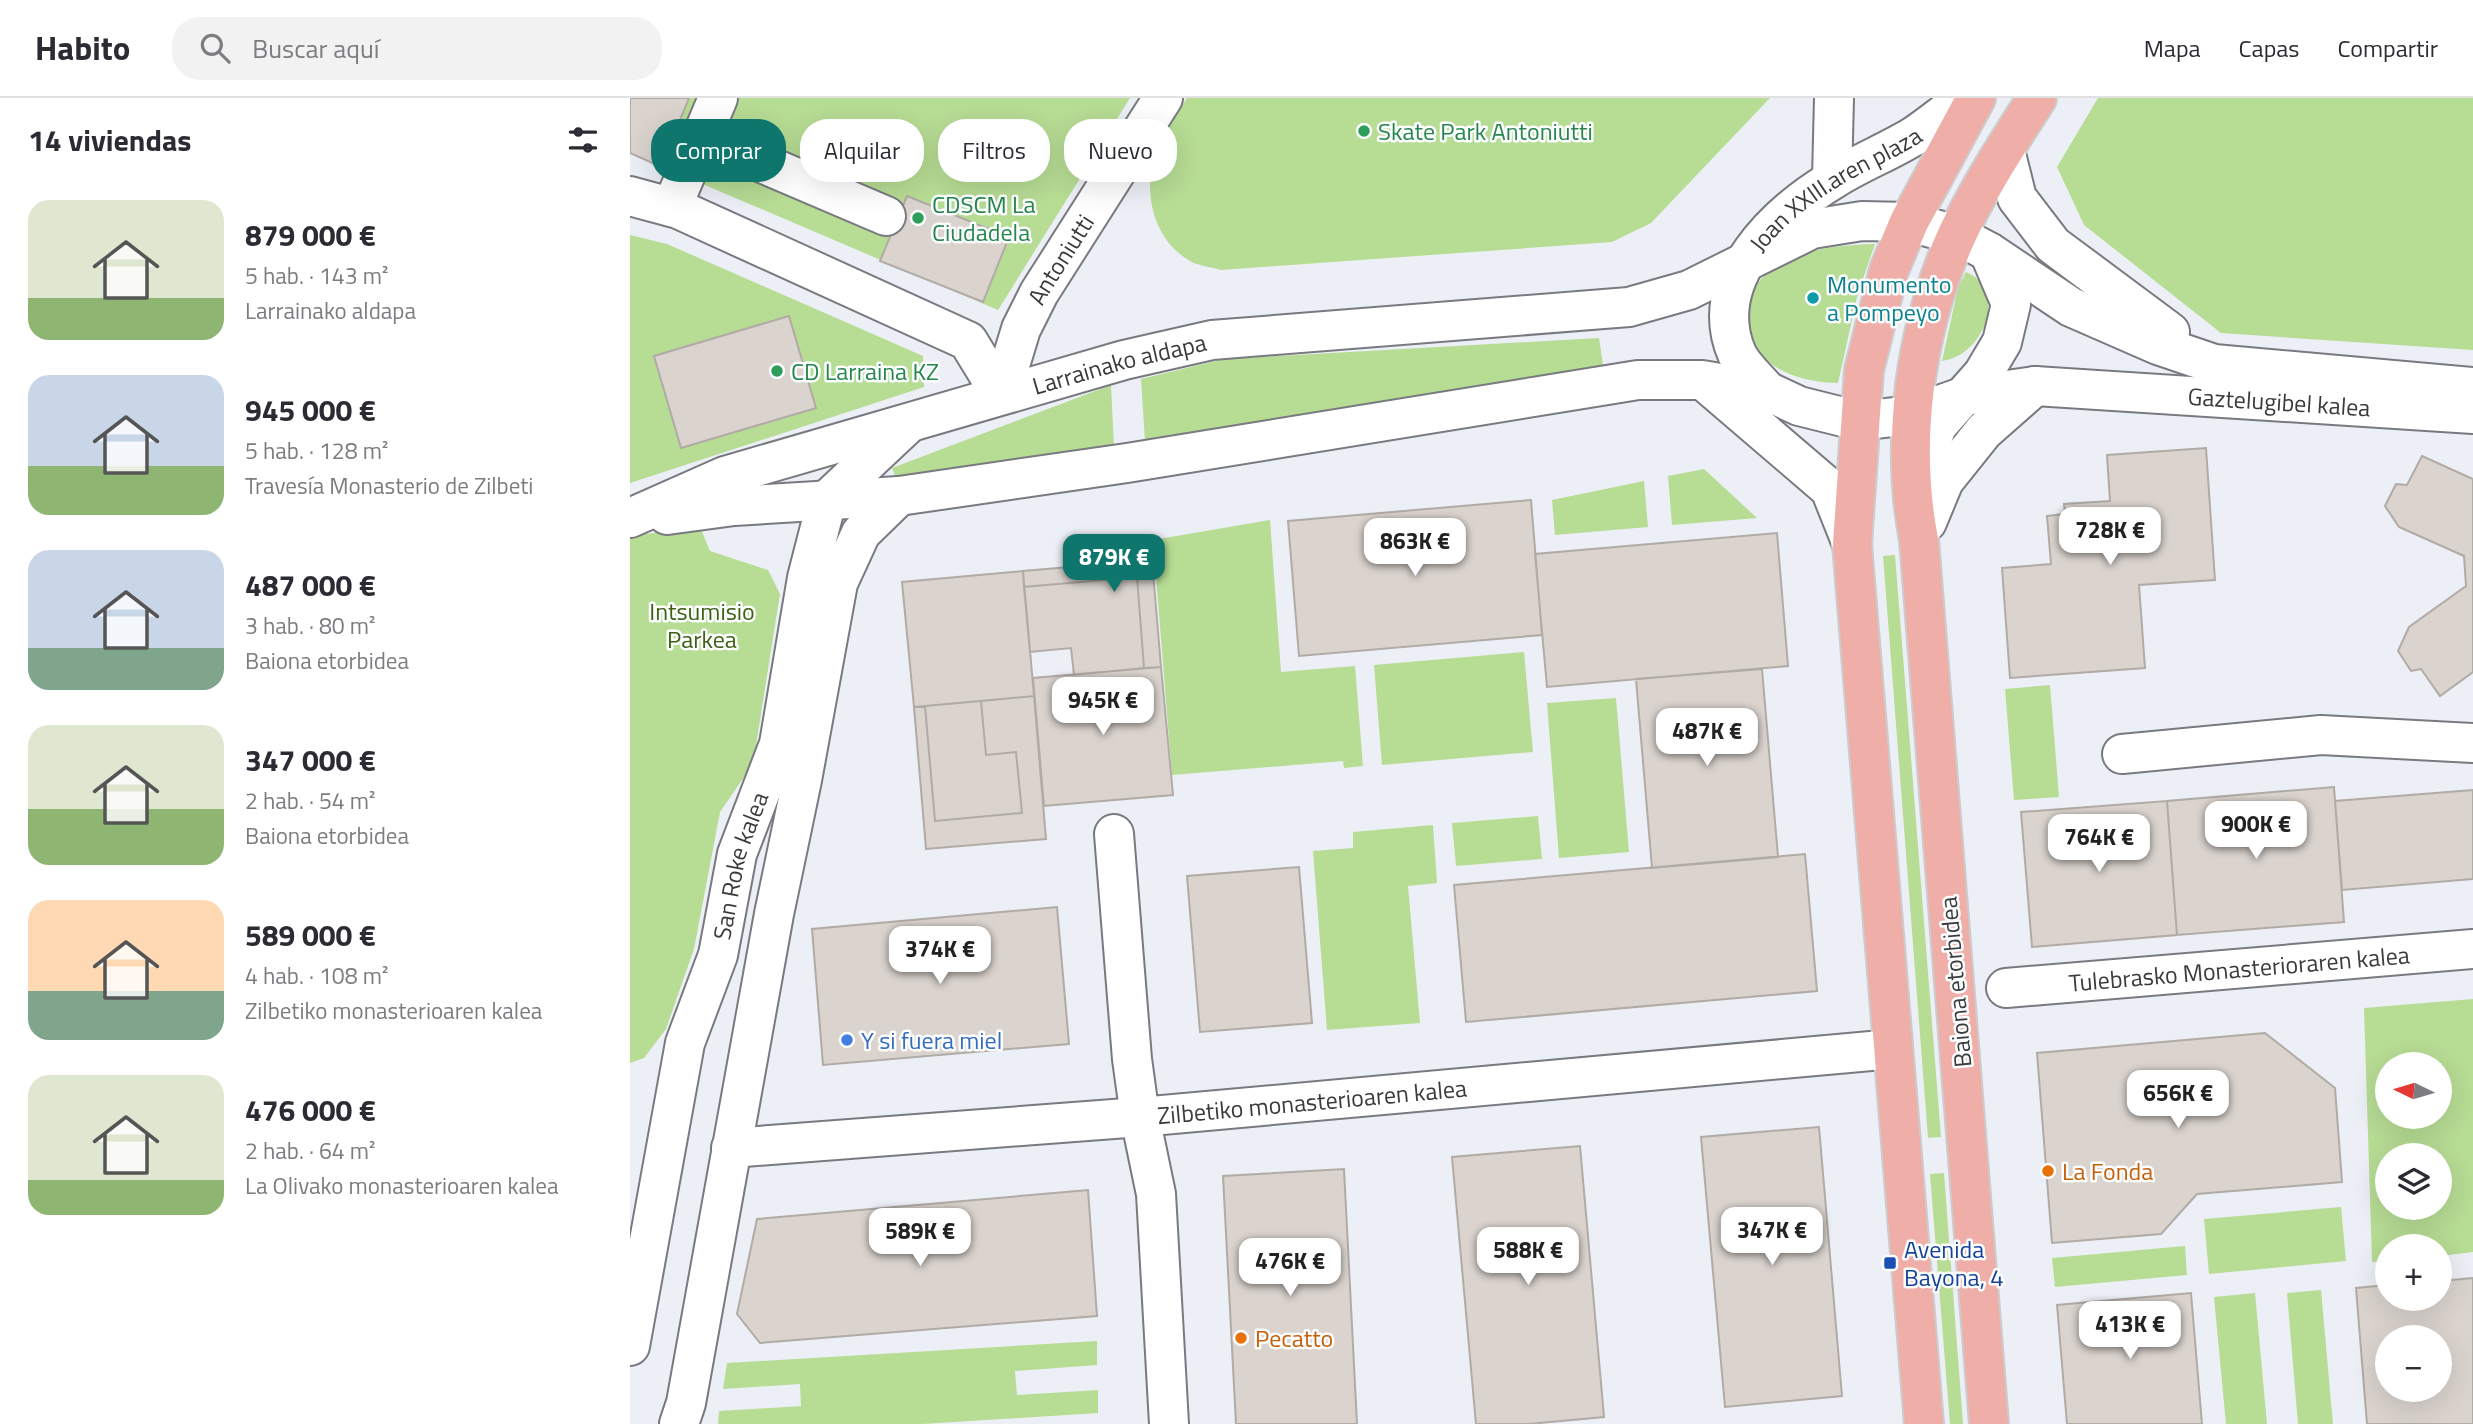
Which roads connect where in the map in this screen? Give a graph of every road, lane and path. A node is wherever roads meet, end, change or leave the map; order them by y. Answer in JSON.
{"nodes":[{"id":1,"x":718,"y":98,"type":"edge"},
{"id":2,"x":1163,"y":98,"type":"edge"},
{"id":3,"x":1834,"y":98,"type":"edge"},
{"id":4,"x":1966,"y":98,"type":"edge"},
{"id":5,"x":1976,"y":98,"type":"edge"},
{"id":6,"x":2037,"y":98,"type":"edge"},
{"id":7,"x":709,"y":119,"type":"edge"},
{"id":8,"x":2006,"y":150,"type":"junction"},
{"id":9,"x":786,"y":173,"type":"edge"},
{"id":10,"x":1832,"y":179,"type":"junction"},
{"id":11,"x":683,"y":182,"type":"edge"},
{"id":12,"x":630,"y":196,"type":"edge"},
{"id":13,"x":672,"y":208,"type":"junction"},
{"id":14,"x":886,"y":216,"type":"dead end"},
{"id":15,"x":1909,"y":222,"type":"junction"},
{"id":16,"x":1973,"y":243,"type":"junction"},
{"id":17,"x":1744,"y":260,"type":"junction"},
{"id":18,"x":1629,"y":307,"type":"joint"},
{"id":19,"x":2110,"y":307,"type":"junction"},
{"id":20,"x":1638,"y":380,"type":"joint"},
{"id":21,"x":1702,"y":380,"type":"junction"},
{"id":22,"x":2035,"y":386,"type":"junction"},
{"id":23,"x":2473,"y":387,"type":"edge"},
{"id":24,"x":2085,"y":388,"type":"joint"},
{"id":25,"x":1767,"y":391,"type":"junction"},
{"id":26,"x":1001,"y":395,"type":"junction"},
{"id":27,"x":1965,"y":396,"type":"junction"},
{"id":28,"x":2473,"y":414,"type":"edge"},
{"id":29,"x":1911,"y":415,"type":"junction"},
{"id":30,"x":912,"y":420,"type":"junction"},
{"id":31,"x":1859,"y":421,"type":"junction"},
{"id":32,"x":899,"y":496,"type":"junction"},
{"id":33,"x":1911,"y":499,"type":"junction"},
{"id":34,"x":828,"y":500,"type":"junction"},
{"id":35,"x":630,"y":519,"type":"edge"},
{"id":36,"x":1919,"y":540,"type":"junction"},
{"id":37,"x":1852,"y":544,"type":"junction"},
{"id":38,"x":2473,"y":743,"type":"edge"},
{"id":39,"x":2122,"y":754,"type":"dead end"},
{"id":40,"x":1114,"y":834,"type":"dead end"},
{"id":41,"x":2473,"y":949,"type":"edge"},
{"id":42,"x":2006,"y":988,"type":"dead end"},
{"id":43,"x":1893,"y":1049,"type":"junction"},
{"id":44,"x":1140,"y":1116,"type":"junction"},
{"id":45,"x":731,"y":1148,"type":"junction"},
{"id":46,"x":630,"y":1346,"type":"edge"},
{"id":47,"x":679,"y":1424,"type":"edge"},
{"id":48,"x":1169,"y":1424,"type":"edge"},
{"id":49,"x":1924,"y":1424,"type":"edge"},
{"id":50,"x":1989,"y":1424,"type":"edge"}],
"edges":[{"from":1,"to":7,"type":"street"},
{"from":2,"to":26,"type":"street","name":"Antoniutti"},
{"from":3,"to":10,"type":"street"},
{"from":4,"to":10,"type":"street","name":"Joan XXIII.aren plaza"},
{"from":5,"to":15,"type":"main road","name":"Joan XXIII.aren plaza"},
{"from":6,"to":8,"type":"main road"},
{"from":8,"to":16,"type":"main road"},
{"from":8,"to":19,"type":"street"},
{"from":9,"to":14,"type":"street"},
{"from":10,"to":17,"type":"street","name":"Joan XXIII.aren plaza"},
{"from":11,"to":13,"type":"street"},
{"from":12,"to":13,"type":"street"},
{"from":13,"to":26,"type":"street"},
{"from":15,"to":16,"type":"street","name":"Joan XXIII.aren plaza"},
{"from":15,"to":17,"type":"street","name":"Joan XXIII.aren plaza"},
{"from":15,"to":31,"type":"main road","name":"Joan XXIII.aren plaza"},
{"from":16,"to":19,"type":"street","name":"Joan XXIII.aren plaza"},
{"from":16,"to":27,"type":"street"},
{"from":16,"to":29,"type":"main road"},
{"from":17,"to":18,"type":"street","name":"Joan XXIII.aren plaza"},
{"from":17,"to":25,"type":"street","name":"Joan XXIII.aren plaza"},
{"from":18,"to":26,"type":"street","name":"Larrainako aldapa"},
{"from":19,"to":23,"type":"street","name":"Gaztelugibel kalea"},
{"from":20,"to":21,"type":"street","name":"Joan XXIII.aren plaza"},
{"from":20,"to":32,"type":"street","name":"Larrainako aldapa"},
{"from":21,"to":25,"type":"street","name":"Joan XXIII.aren plaza"},
{"from":21,"to":37,"type":"street"},
{"from":22,"to":24,"type":"street","name":"Joan XXIII.aren plaza"},
{"from":22,"to":27,"type":"street","name":"Joan XXIII.aren plaza"},
{"from":22,"to":36,"type":"street"},
{"from":24,"to":28,"type":"street","name":"Gaztelugibel kalea"},
{"from":25,"to":31,"type":"street","name":"Joan XXIII.aren plaza"},
{"from":26,"to":30,"type":"street","name":"Larrainako aldapa"},
{"from":27,"to":29,"type":"street","name":"Joan XXIII.aren plaza"},
{"from":27,"to":33,"type":"street"},
{"from":29,"to":31,"type":"street","name":"Joan XXIII.aren plaza"},
{"from":29,"to":33,"type":"main road"},
{"from":30,"to":34,"type":"street"},
{"from":30,"to":35,"type":"street","name":"Larrainako aldapa"},
{"from":31,"to":37,"type":"main road","name":"Joan XXIII.aren plaza"},
{"from":32,"to":34,"type":"street","name":"Larrainako aldapa"},
{"from":32,"to":45,"type":"street","name":"San Roke kalea"},
{"from":33,"to":36,"type":"main road"},
{"from":34,"to":35,"type":"street","name":"Larrainako aldapa"},
{"from":34,"to":46,"type":"street","name":"San Roke kalea"},
{"from":36,"to":50,"type":"main road","name":"Baiona etorbidea"},
{"from":37,"to":43,"type":"main road"},
{"from":38,"to":39,"type":"street"},
{"from":40,"to":44,"type":"street"},
{"from":41,"to":42,"type":"street","name":"Tulebrasko Monasterioraren kalea"},
{"from":43,"to":44,"type":"street","name":"Zilbetiko monasterioaren kalea"},
{"from":43,"to":49,"type":"main road"},
{"from":44,"to":45,"type":"street","name":"Zilbetiko monasterioaren kalea"},
{"from":44,"to":48,"type":"street"},
{"from":45,"to":47,"type":"street","name":"San Roke kalea"}]}
